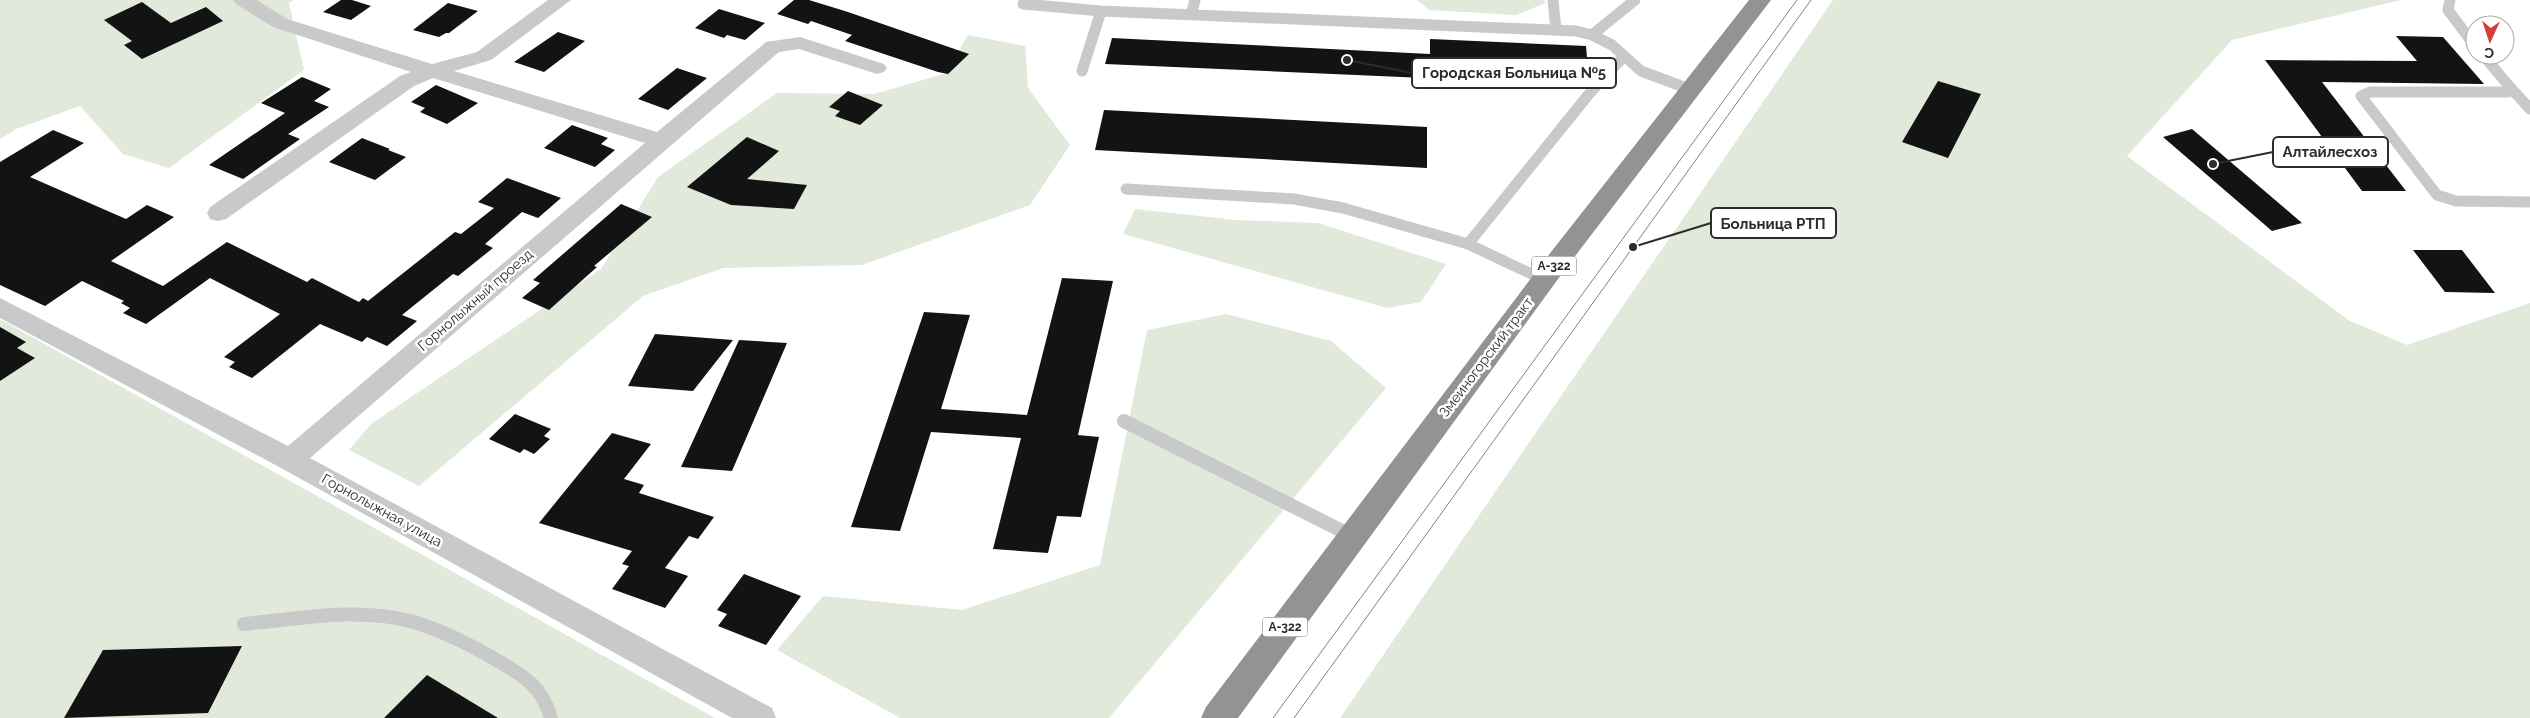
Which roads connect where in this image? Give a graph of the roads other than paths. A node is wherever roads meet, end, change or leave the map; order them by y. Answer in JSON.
{"nodes":[{"id":1,"x":243,"y":0,"type":"edge"},
{"id":2,"x":562,"y":0,"type":"edge"},
{"id":3,"x":1195,"y":0,"type":"edge"},
{"id":4,"x":1553,"y":0,"type":"edge"},
{"id":5,"x":1635,"y":0,"type":"edge"},
{"id":6,"x":1760,"y":0,"type":"edge"},
{"id":7,"x":2450,"y":0,"type":"edge"},
{"id":8,"x":1023,"y":4,"type":"dead end"},
{"id":9,"x":1101,"y":11,"type":"junction"},
{"id":10,"x":1191,"y":15,"type":"junction"},
{"id":11,"x":1556,"y":30,"type":"junction"},
{"id":12,"x":2465,"y":33,"type":"edge"},
{"id":13,"x":1592,"y":35,"type":"junction"},
{"id":14,"x":1624,"y":56,"type":"junction"},
{"id":15,"x":2491,"y":65,"type":"edge"},
{"id":16,"x":877,"y":68,"type":"dead end"},
{"id":17,"x":1082,"y":70,"type":"dead end"},
{"id":18,"x":432,"y":71,"type":"junction"},
{"id":19,"x":2509,"y":86,"type":"junction"},
{"id":20,"x":1689,"y":89,"type":"junction"},
{"id":21,"x":2530,"y":109,"type":"edge"},
{"id":22,"x":660,"y":140,"type":"junction"},
{"id":23,"x":1126,"y":190,"type":"dead end"},
{"id":24,"x":2530,"y":202,"type":"edge"},
{"id":25,"x":218,"y":213,"type":"dead end"},
{"id":26,"x":1468,"y":244,"type":"junction"},
{"id":27,"x":1544,"y":280,"type":"junction"},
{"id":28,"x":0,"y":307,"type":"edge"},
{"id":29,"x":1124,"y":421,"type":"dead end"},
{"id":30,"x":290,"y":460,"type":"junction"},
{"id":31,"x":1352,"y":536,"type":"junction"},
{"id":32,"x":244,"y":624,"type":"dead end"},
{"id":33,"x":551,"y":718,"type":"edge"},
{"id":34,"x":761,"y":718,"type":"edge"},
{"id":35,"x":1218,"y":718,"type":"edge"}],
"edges":[{"from":1,"to":18,"type":"street"},
{"from":2,"to":18,"type":"street"},
{"from":3,"to":10,"type":"lane"},
{"from":4,"to":11,"type":"lane"},
{"from":5,"to":13,"type":"lane"},
{"from":6,"to":20,"type":"highway","name":"Змеиногорский тракт","number":"А-322"},
{"from":7,"to":12,"type":"lane"},
{"from":8,"to":9,"type":"lane"},
{"from":9,"to":10,"type":"lane"},
{"from":9,"to":17,"type":"lane"},
{"from":10,"to":11,"type":"lane"},
{"from":11,"to":13,"type":"lane"},
{"from":13,"to":14,"type":"lane"},
{"from":14,"to":20,"type":"lane"},
{"from":14,"to":26,"type":"lane"},
{"from":15,"to":19,"type":"lane"},
{"from":16,"to":22,"type":"street","name":"Горнолыжный проезд"},
{"from":18,"to":22,"type":"street"},
{"from":18,"to":25,"type":"street"},
{"from":19,"to":21,"type":"lane"},
{"from":19,"to":24,"type":"lane"},
{"from":20,"to":27,"type":"highway","name":"Змеиногорский тракт","number":"А-322"},
{"from":22,"to":30,"type":"street","name":"Горнолыжный проезд"},
{"from":23,"to":26,"type":"lane"},
{"from":26,"to":27,"type":"lane"},
{"from":27,"to":31,"type":"highway","name":"Змеиногорский тракт","number":"А-322"},
{"from":28,"to":30,"type":"street","name":"Горнолыжная улица"},
{"from":29,"to":31,"type":"lane"},
{"from":30,"to":34,"type":"street","name":"Горнолыжная улица"},
{"from":31,"to":35,"type":"highway","name":"Змеиногорский тракт","number":"А-322"},
{"from":32,"to":33,"type":"lane"}]}
